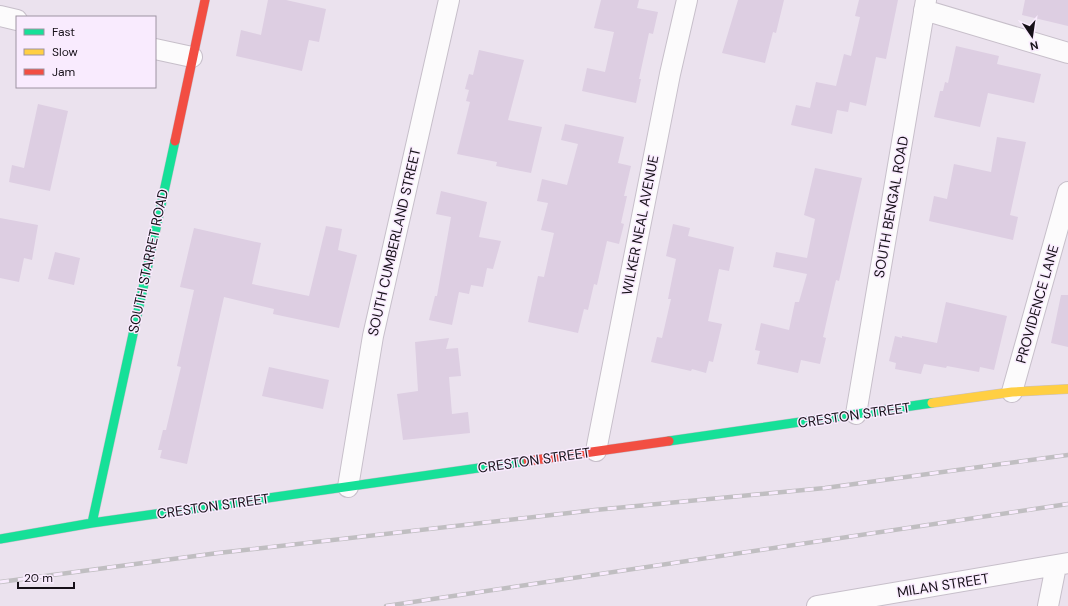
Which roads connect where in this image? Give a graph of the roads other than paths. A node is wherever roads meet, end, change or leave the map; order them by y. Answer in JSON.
{"nodes":[{"id":1,"x":205,"y":0,"type":"edge"},
{"id":2,"x":449,"y":0,"type":"edge"},
{"id":3,"x":687,"y":0,"type":"edge"},
{"id":4,"x":925,"y":5,"type":"edge"},
{"id":5,"x":0,"y":16,"type":"edge"},
{"id":6,"x":16,"y":20,"type":"edge"},
{"id":7,"x":156,"y":49,"type":"edge"},
{"id":8,"x":1068,"y":54,"type":"edge"},
{"id":9,"x":192,"y":57,"type":"junction"},
{"id":10,"x":1068,"y":192,"type":"edge"},
{"id":11,"x":1068,"y":389,"type":"edge"},
{"id":12,"x":1012,"y":392,"type":"junction"},
{"id":13,"x":856,"y":414,"type":"junction"},
{"id":14,"x":596,"y":451,"type":"junction"},
{"id":15,"x":348,"y":487,"type":"junction"},
{"id":16,"x":92,"y":523,"type":"junction"},
{"id":17,"x":0,"y":539,"type":"edge"},
{"id":18,"x":1062,"y":565,"type":"edge"},
{"id":19,"x":817,"y":606,"type":"edge"},
{"id":20,"x":1048,"y":606,"type":"edge"}],
"edges":[{"from":1,"to":9,"type":"street","name":"SOUTH STARRET ROAD"},
{"from":2,"to":15,"type":"street","name":"SOUTH CUMBERLAND STREET"},
{"from":3,"to":14,"type":"street","name":"WILKER NEAL AVENUE"},
{"from":4,"to":8,"type":"street"},
{"from":4,"to":13,"type":"street","name":"SOUTH BENGAL ROAD"},
{"from":5,"to":6,"type":"street"},
{"from":7,"to":9,"type":"street"},
{"from":9,"to":16,"type":"street","name":"SOUTH STARRET ROAD"},
{"from":10,"to":12,"type":"street","name":"PROVIDENCE LANE"},
{"from":11,"to":12,"type":"street","name":"CRESTON STREET"},
{"from":12,"to":13,"type":"street","name":"CRESTON STREET"},
{"from":13,"to":14,"type":"street","name":"CRESTON STREET"},
{"from":14,"to":15,"type":"street","name":"CRESTON STREET"},
{"from":15,"to":16,"type":"street","name":"CRESTON STREET"},
{"from":16,"to":17,"type":"street","name":"CRESTON STREET"},
{"from":18,"to":19,"type":"street","name":"MILAN STREET"},
{"from":18,"to":20,"type":"street"}]}
